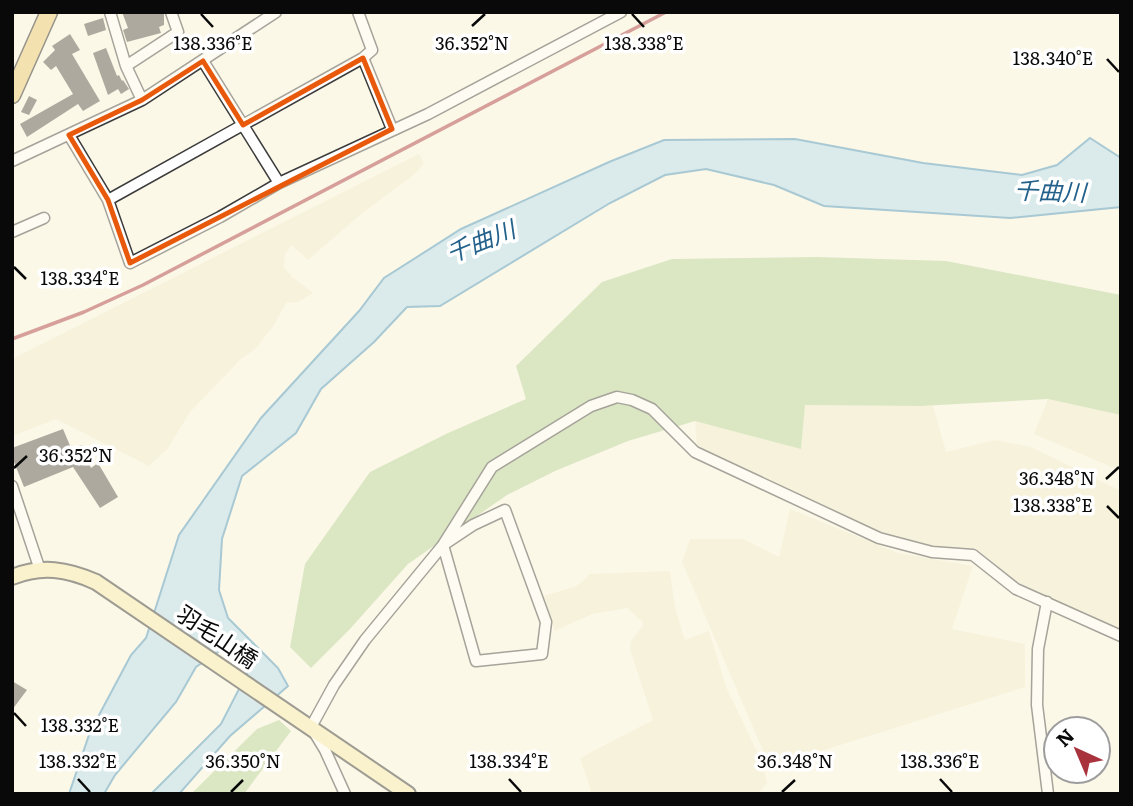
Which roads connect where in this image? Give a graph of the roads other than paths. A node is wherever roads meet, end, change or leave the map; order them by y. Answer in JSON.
{"nodes":[{"id":1,"x":49,"y":12,"type":"edge"},
{"id":2,"x":110,"y":12,"type":"edge"},
{"id":3,"x":172,"y":12,"type":"edge"},
{"id":4,"x":276,"y":12,"type":"edge"},
{"id":5,"x":358,"y":12,"type":"edge"},
{"id":6,"x":621,"y":12,"type":"edge"},
{"id":7,"x":363,"y":58,"type":"junction"},
{"id":8,"x":203,"y":61,"type":"junction"},
{"id":9,"x":127,"y":66,"type":"junction"},
{"id":10,"x":12,"y":95,"type":"edge"},
{"id":11,"x":142,"y":100,"type":"junction"},
{"id":12,"x":243,"y":125,"type":"junction"},
{"id":13,"x":392,"y":129,"type":"junction"},
{"id":14,"x":69,"y":135,"type":"junction"},
{"id":15,"x":12,"y":161,"type":"edge"},
{"id":16,"x":279,"y":183,"type":"junction"},
{"id":17,"x":108,"y":200,"type":"junction"},
{"id":18,"x":44,"y":218,"type":"dead end"},
{"id":19,"x":12,"y":232,"type":"edge"},
{"id":20,"x":12,"y":486,"type":"edge"},
{"id":21,"x":443,"y":545,"type":"junction"},
{"id":22,"x":40,"y":570,"type":"junction"},
{"id":23,"x":12,"y":577,"type":"edge"},
{"id":24,"x":1047,"y":603,"type":"junction"},
{"id":25,"x":1121,"y":636,"type":"edge"},
{"id":26,"x":311,"y":727,"type":"junction"},
{"id":27,"x":345,"y":794,"type":"edge"},
{"id":28,"x":408,"y":794,"type":"edge"},
{"id":29,"x":1048,"y":794,"type":"edge"}],
"edges":[{"from":1,"to":10,"type":"main road"},
{"from":2,"to":9,"type":"street"},
{"from":3,"to":9,"type":"street"},
{"from":4,"to":8,"type":"street"},
{"from":5,"to":7,"type":"street"},
{"from":6,"to":13,"type":"street"},
{"from":7,"to":12,"type":"street"},
{"from":7,"to":13,"type":"street"},
{"from":8,"to":11,"type":"street"},
{"from":8,"to":12,"type":"street"},
{"from":9,"to":11,"type":"street"},
{"from":11,"to":14,"type":"street"},
{"from":12,"to":16,"type":"street"},
{"from":12,"to":17,"type":"street"},
{"from":13,"to":16,"type":"street"},
{"from":14,"to":15,"type":"street"},
{"from":14,"to":17,"type":"street"},
{"from":16,"to":17,"type":"street"},
{"from":18,"to":19,"type":"street"},
{"from":20,"to":22,"type":"street"},
{"from":21,"to":21,"type":"street"},
{"from":21,"to":24,"type":"street"},
{"from":21,"to":26,"type":"street"},
{"from":22,"to":23,"type":"main road","name":"羽毛山橋"},
{"from":22,"to":26,"type":"main road","name":"羽毛山橋"},
{"from":24,"to":25,"type":"street"},
{"from":24,"to":29,"type":"street"},
{"from":26,"to":27,"type":"street"},
{"from":26,"to":28,"type":"main road","name":"羽毛山橋"}]}
